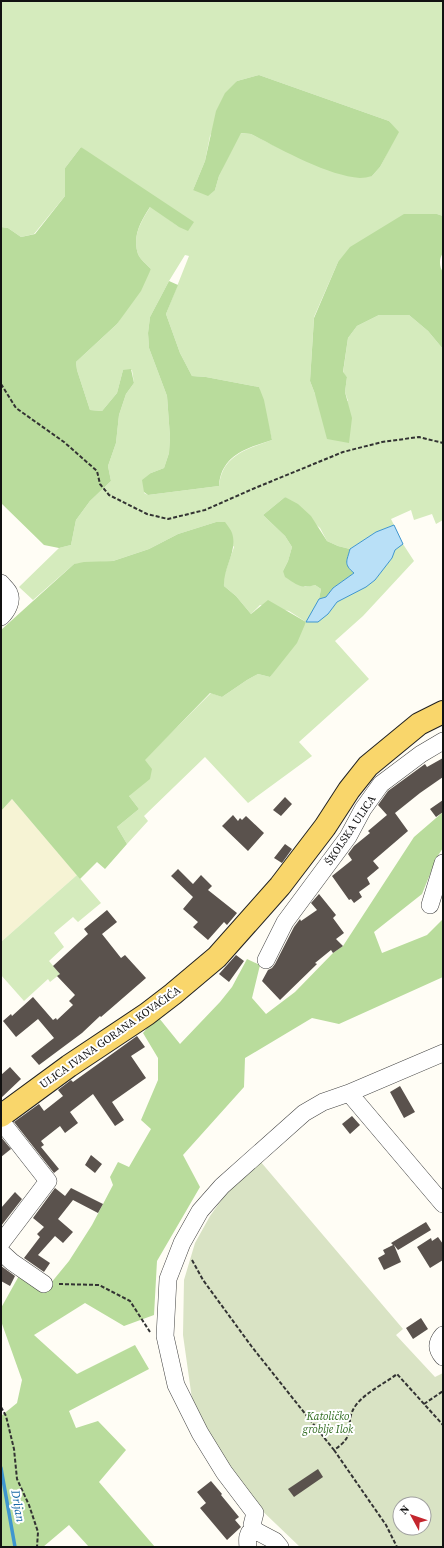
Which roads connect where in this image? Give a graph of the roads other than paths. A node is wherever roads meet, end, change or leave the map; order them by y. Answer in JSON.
{"nodes":[{"id":1,"x":1,"y":583,"type":"edge"},
{"id":2,"x":1,"y":617,"type":"edge"},
{"id":3,"x":443,"y":712,"type":"edge"},
{"id":4,"x":443,"y":741,"type":"edge"},
{"id":5,"x":443,"y":863,"type":"edge"},
{"id":6,"x":430,"y":905,"type":"dead end"},
{"id":7,"x":266,"y":960,"type":"dead end"},
{"id":8,"x":443,"y":1054,"type":"edge"},
{"id":9,"x":350,"y":1093,"type":"junction"},
{"id":10,"x":1,"y":1116,"type":"edge"},
{"id":11,"x":1,"y":1121,"type":"edge"},
{"id":12,"x":443,"y":1204,"type":"edge"},
{"id":13,"x":1,"y":1243,"type":"edge"},
{"id":14,"x":1,"y":1252,"type":"edge"},
{"id":15,"x":44,"y":1284,"type":"road end"},
{"id":16,"x":443,"y":1335,"type":"edge"},
{"id":17,"x":443,"y":1357,"type":"edge"},
{"id":18,"x":254,"y":1520,"type":"junction"},
{"id":19,"x":248,"y":1547,"type":"edge"},
{"id":20,"x":280,"y":1547,"type":"edge"},
{"id":21,"x":290,"y":1547,"type":"edge"}],
"edges":[{"from":1,"to":2,"type":"street"},
{"from":3,"to":10,"type":"main road","name":"ULICA IVANA GORANA KOVAČIĆA"},
{"from":4,"to":7,"type":"street","name":"ŠKOLSKA ULICA"},
{"from":5,"to":6,"type":"street"},
{"from":8,"to":9,"type":"street"},
{"from":9,"to":12,"type":"street"},
{"from":9,"to":18,"type":"street"},
{"from":11,"to":13,"type":"street"},
{"from":14,"to":15,"type":"street"},
{"from":16,"to":17,"type":"street"},
{"from":18,"to":19,"type":"street"},
{"from":18,"to":20,"type":"street"},
{"from":18,"to":21,"type":"street"}]}
